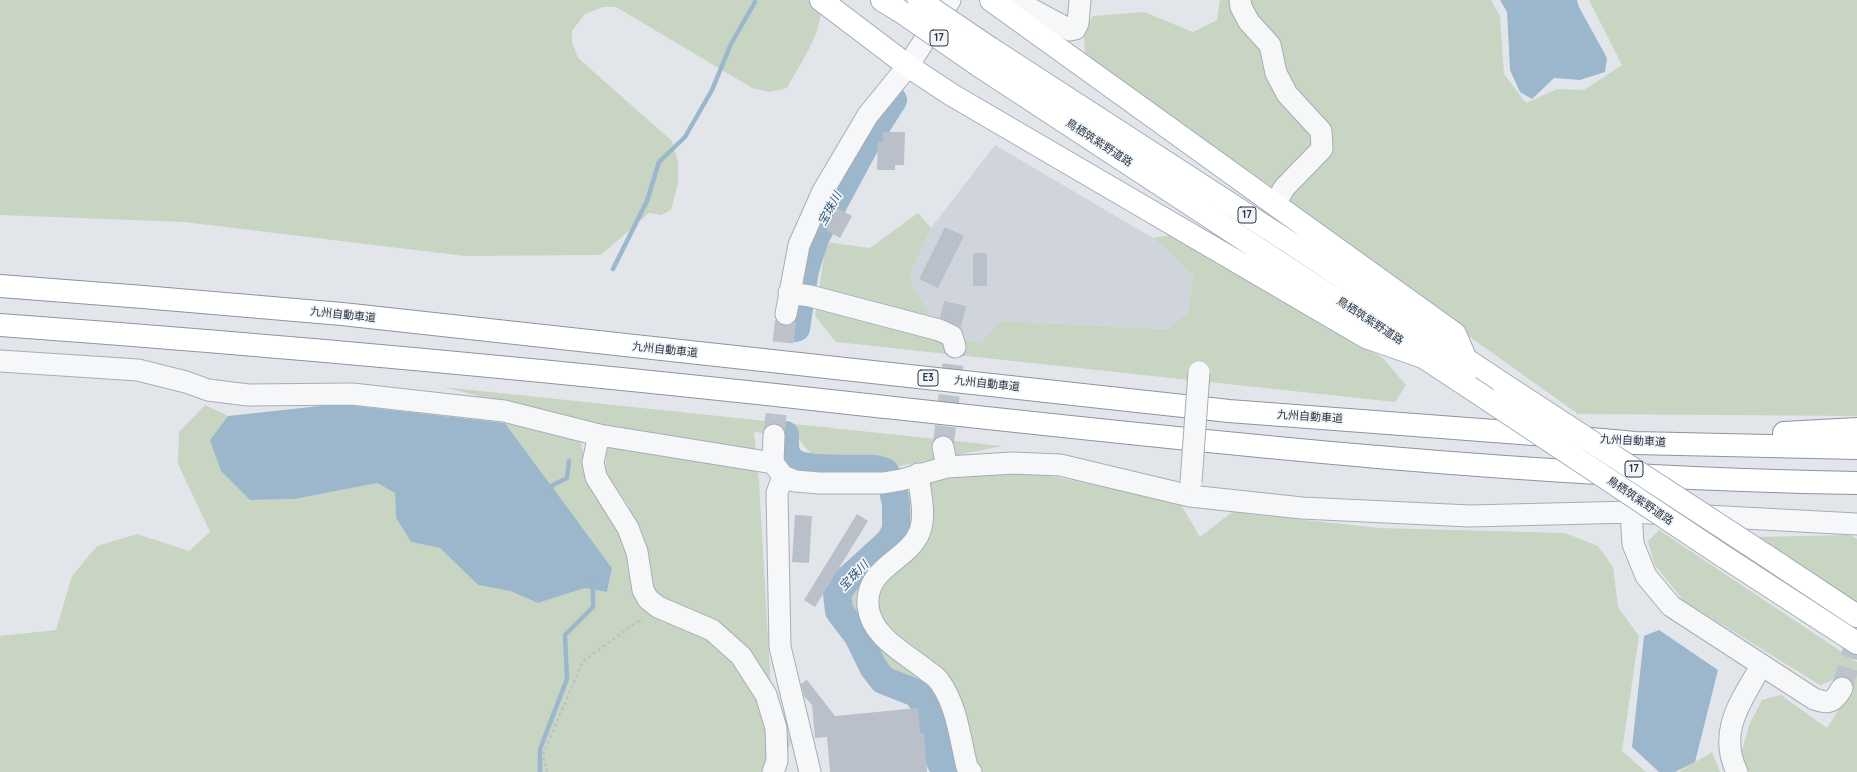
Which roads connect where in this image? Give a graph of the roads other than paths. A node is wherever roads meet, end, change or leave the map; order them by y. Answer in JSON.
{"nodes":[{"id":1,"x":821,"y":0,"type":"edge"},
{"id":2,"x":882,"y":0,"type":"edge"},
{"id":3,"x":919,"y":0,"type":"edge"},
{"id":4,"x":950,"y":0,"type":"edge"},
{"id":5,"x":991,"y":0,"type":"edge"},
{"id":6,"x":1014,"y":0,"type":"edge"},
{"id":7,"x":1080,"y":0,"type":"edge"},
{"id":8,"x":1240,"y":0,"type":"edge"},
{"id":9,"x":984,"y":57,"type":"junction"},
{"id":10,"x":908,"y":66,"type":"junction"},
{"id":11,"x":1275,"y":204,"type":"junction"},
{"id":12,"x":0,"y":286,"type":"edge"},
{"id":13,"x":798,"y":294,"type":"junction"},
{"id":14,"x":786,"y":314,"type":"tunnel mouth"},
{"id":15,"x":0,"y":325,"type":"edge"},
{"id":16,"x":955,"y":347,"type":"tunnel mouth"},
{"id":17,"x":0,"y":360,"type":"edge"},
{"id":18,"x":1429,"y":360,"type":"junction"},
{"id":19,"x":1466,"y":360,"type":"junction"},
{"id":20,"x":1198,"y":372,"type":"dead end"},
{"id":21,"x":1857,"y":429,"type":"edge"},
{"id":22,"x":599,"y":435,"type":"junction"},
{"id":23,"x":774,"y":435,"type":"tunnel mouth"},
{"id":24,"x":1635,"y":443,"type":"junction"},
{"id":25,"x":943,"y":447,"type":"tunnel mouth"},
{"id":26,"x":1857,"y":448,"type":"edge"},
{"id":27,"x":947,"y":467,"type":"junction"},
{"id":28,"x":778,"y":469,"type":"junction"},
{"id":29,"x":901,"y":479,"type":"junction"},
{"id":30,"x":1857,"y":483,"type":"edge"},
{"id":31,"x":1190,"y":489,"type":"junction"},
{"id":32,"x":1631,"y":512,"type":"junction"},
{"id":33,"x":1857,"y":524,"type":"edge"},
{"id":34,"x":1857,"y":616,"type":"edge"},
{"id":35,"x":1857,"y":643,"type":"edge"},
{"id":36,"x":1761,"y":666,"type":"junction"},
{"id":37,"x":1842,"y":688,"type":"tunnel mouth"},
{"id":38,"x":773,"y":772,"type":"edge"},
{"id":39,"x":810,"y":772,"type":"edge"},
{"id":40,"x":971,"y":772,"type":"edge"},
{"id":41,"x":1737,"y":772,"type":"edge"}],
"edges":[{"from":1,"to":10,"type":"main road"},
{"from":2,"to":9,"type":"main road","name":"鳥栖筑紫野道路","number":"17","bridge":true},
{"from":3,"to":9,"type":"main road","name":"鳥栖筑紫野道路","number":"17","bridge":true},
{"from":4,"to":10,"type":"street"},
{"from":5,"to":11,"type":"main road"},
{"from":6,"to":7,"type":"street"},
{"from":8,"to":11,"type":"street"},
{"from":9,"to":18,"type":"main road","name":"鳥栖筑紫野道路","number":"17"},
{"from":9,"to":19,"type":"main road","name":"鳥栖筑紫野道路","number":"17"},
{"from":10,"to":13,"type":"street"},
{"from":10,"to":18,"type":"main road"},
{"from":11,"to":19,"type":"main road"},
{"from":12,"to":24,"type":"main road","name":"九州自動車道","number":"E3"},
{"from":13,"to":14,"type":"street"},
{"from":13,"to":16,"type":"street"},
{"from":15,"to":30,"type":"main road"},
{"from":17,"to":22,"type":"street"},
{"from":18,"to":35,"type":"main road","name":"鳥栖筑紫野道路","number":"17","bridge":true},
{"from":19,"to":34,"type":"main road","name":"鳥栖筑紫野道路","number":"17","bridge":true},
{"from":20,"to":31,"type":"street","bridge":true},
{"from":21,"to":24,"type":"main road"},
{"from":22,"to":28,"type":"street"},
{"from":22,"to":38,"type":"street"},
{"from":23,"to":28,"type":"street"},
{"from":24,"to":26,"type":"main road","name":"九州自動車道","number":"E3"},
{"from":25,"to":27,"type":"street"},
{"from":27,"to":29,"type":"street"},
{"from":27,"to":31,"type":"street"},
{"from":28,"to":29,"type":"street"},
{"from":28,"to":39,"type":"street"},
{"from":29,"to":40,"type":"street"},
{"from":31,"to":32,"type":"street"},
{"from":32,"to":33,"type":"street"},
{"from":32,"to":36,"type":"street"},
{"from":36,"to":37,"type":"street"},
{"from":36,"to":41,"type":"street"}]}
